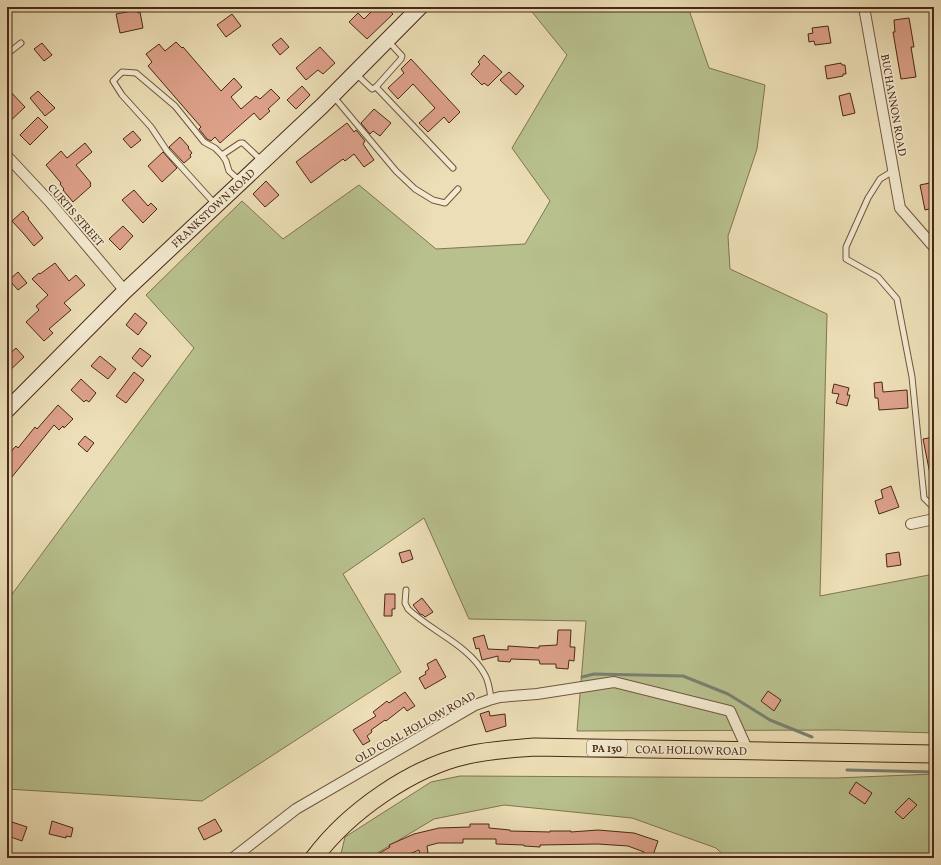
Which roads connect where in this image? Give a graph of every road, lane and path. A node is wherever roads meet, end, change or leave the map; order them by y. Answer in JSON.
{"nodes":[{"id":1,"x":420,"y":7,"type":"edge"},
{"id":2,"x":864,"y":7,"type":"edge"},
{"id":3,"x":387,"y":40,"type":"junction"},
{"id":4,"x":21,"y":43,"type":"dead end"},
{"id":5,"x":7,"y":54,"type":"edge"},
{"id":6,"x":354,"y":73,"type":"junction"},
{"id":7,"x":376,"y":87,"type":"junction"},
{"id":8,"x":332,"y":94,"type":"junction"},
{"id":9,"x":222,"y":155,"type":"junction"},
{"id":10,"x":7,"y":156,"type":"edge"},
{"id":11,"x":263,"y":161,"type":"junction"},
{"id":12,"x":453,"y":168,"type":"dead end"},
{"id":13,"x":893,"y":171,"type":"junction"},
{"id":14,"x":241,"y":182,"type":"junction"},
{"id":15,"x":458,"y":189,"type":"dead end"},
{"id":16,"x":216,"y":205,"type":"junction"},
{"id":17,"x":934,"y":247,"type":"edge"},
{"id":18,"x":125,"y":291,"type":"junction"},
{"id":19,"x":7,"y":410,"type":"edge"},
{"id":20,"x":934,"y":508,"type":"edge"},
{"id":21,"x":934,"y":519,"type":"edge"},
{"id":22,"x":911,"y":524,"type":"dead end"},
{"id":23,"x":406,"y":590,"type":"dead end"},
{"id":24,"x":491,"y":699,"type":"junction"},
{"id":25,"x":748,"y":751,"type":"junction"},
{"id":26,"x":934,"y":754,"type":"edge"},
{"id":27,"x":232,"y":858,"type":"edge"},
{"id":28,"x":314,"y":858,"type":"edge"}],
"edges":[{"from":1,"to":3,"type":"main road","name":"FRANKSTOWN ROAD"},
{"from":2,"to":13,"type":"street","name":"BUCHANNON ROAD"},
{"from":3,"to":6,"type":"main road","name":"FRANKSTOWN ROAD"},
{"from":3,"to":7,"type":"lane"},
{"from":4,"to":5,"type":"lane"},
{"from":6,"to":7,"type":"lane"},
{"from":6,"to":8,"type":"main road","name":"FRANKSTOWN ROAD"},
{"from":7,"to":12,"type":"lane"},
{"from":8,"to":11,"type":"main road","name":"FRANKSTOWN ROAD"},
{"from":8,"to":15,"type":"lane"},
{"from":9,"to":11,"type":"lane"},
{"from":9,"to":14,"type":"lane"},
{"from":9,"to":16,"type":"lane"},
{"from":10,"to":18,"type":"street","name":"CURTIS STREET"},
{"from":11,"to":14,"type":"main road","name":"FRANKSTOWN ROAD"},
{"from":13,"to":17,"type":"street","name":"BUCHANNON ROAD"},
{"from":13,"to":20,"type":"lane"},
{"from":14,"to":16,"type":"main road","name":"FRANKSTOWN ROAD"},
{"from":16,"to":18,"type":"main road","name":"FRANKSTOWN ROAD"},
{"from":18,"to":19,"type":"main road","name":"FRANKSTOWN ROAD"},
{"from":21,"to":22,"type":"street"},
{"from":23,"to":24,"type":"lane"},
{"from":24,"to":25,"type":"street","name":"OLD COAL HOLLOW ROAD"},
{"from":24,"to":27,"type":"street","name":"OLD COAL HOLLOW ROAD"},
{"from":25,"to":26,"type":"main road","name":"COAL HOLLOW ROAD","number":"PA 130"},
{"from":25,"to":28,"type":"main road","name":"COAL HOLLOW ROAD","number":"PA 130"}]}
